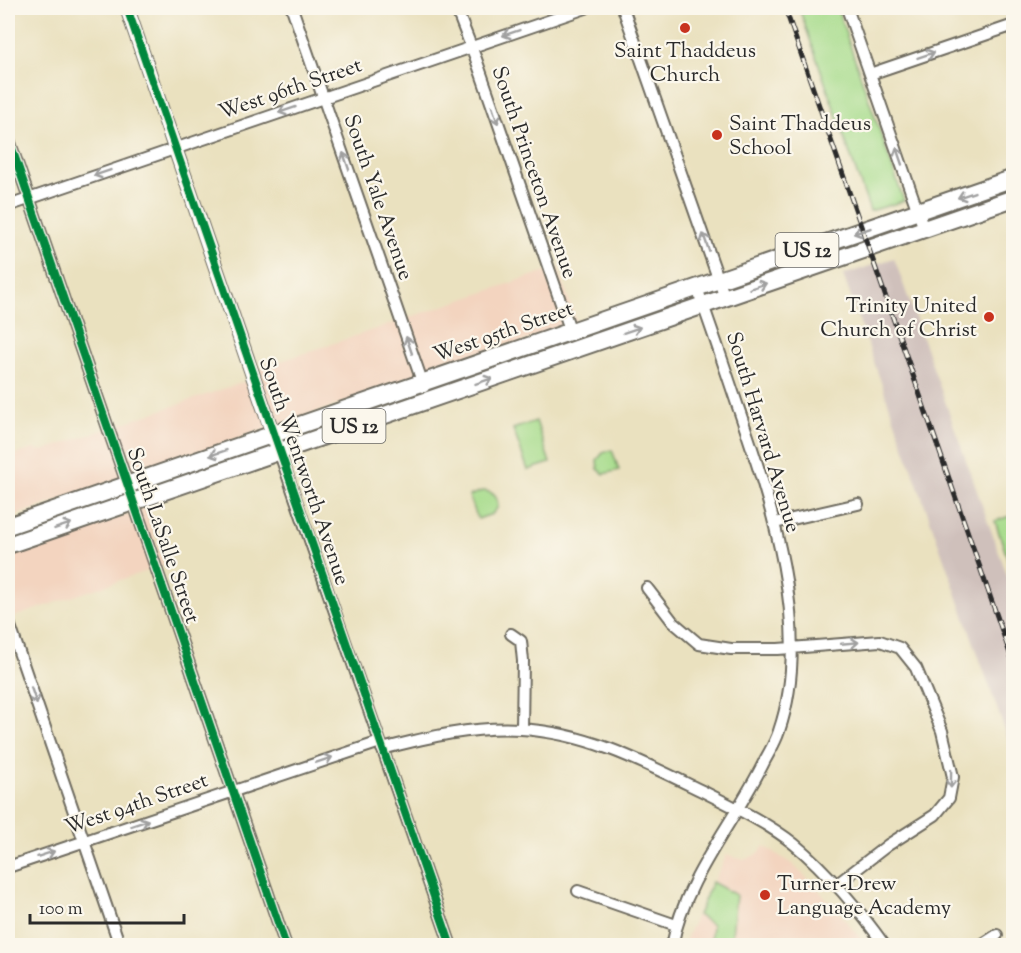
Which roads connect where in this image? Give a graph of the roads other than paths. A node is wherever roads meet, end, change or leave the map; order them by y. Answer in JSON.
{"nodes":[{"id":1,"x":127,"y":8,"type":"edge"},
{"id":2,"x":292,"y":8,"type":"edge"},
{"id":3,"x":456,"y":8,"type":"edge"},
{"id":4,"x":586,"y":8,"type":"edge"},
{"id":5,"x":623,"y":8,"type":"edge"},
{"id":6,"x":847,"y":8,"type":"edge"},
{"id":7,"x":1014,"y":25,"type":"edge"},
{"id":8,"x":471,"y":47,"type":"junction"},
{"id":9,"x":870,"y":74,"type":"junction"},
{"id":10,"x":324,"y":98,"type":"junction"},
{"id":11,"x":8,"y":137,"type":"edge"},
{"id":12,"x":176,"y":148,"type":"junction"},
{"id":13,"x":1014,"y":178,"type":"edge"},
{"id":14,"x":29,"y":198,"type":"junction"},
{"id":15,"x":1014,"y":198,"type":"edge"},
{"id":16,"x":8,"y":206,"type":"edge"},
{"id":17,"x":918,"y":212,"type":"junction"},
{"id":18,"x":924,"y":229,"type":"junction"},
{"id":19,"x":719,"y":280,"type":"junction"},
{"id":20,"x":697,"y":288,"type":"junction"},
{"id":21,"x":726,"y":298,"type":"junction"},
{"id":22,"x":703,"y":305,"type":"junction"},
{"id":23,"x":570,"y":332,"type":"junction"},
{"id":24,"x":576,"y":349,"type":"junction"},
{"id":25,"x":422,"y":383,"type":"junction"},
{"id":26,"x":428,"y":400,"type":"junction"},
{"id":27,"x":273,"y":434,"type":"junction"},
{"id":28,"x":279,"y":451,"type":"junction"},
{"id":29,"x":127,"y":484,"type":"junction"},
{"id":30,"x":133,"y":502,"type":"junction"},
{"id":31,"x":858,"y":504,"type":"dead end"},
{"id":32,"x":775,"y":523,"type":"junction"},
{"id":33,"x":8,"y":526,"type":"edge"},
{"id":34,"x":8,"y":545,"type":"edge"},
{"id":35,"x":647,"y":588,"type":"dead end"},
{"id":36,"x":8,"y":620,"type":"edge"},
{"id":37,"x":511,"y":634,"type":"dead end"},
{"id":38,"x":792,"y":648,"type":"junction"},
{"id":39,"x":522,"y":729,"type":"junction"},
{"id":40,"x":381,"y":745,"type":"junction"},
{"id":41,"x":233,"y":791,"type":"junction"},
{"id":42,"x":739,"y":809,"type":"junction"},
{"id":43,"x":84,"y":842,"type":"junction"},
{"id":44,"x":8,"y":867,"type":"edge"},
{"id":45,"x":836,"y":885,"type":"junction"},
{"id":46,"x":578,"y":891,"type":"dead end"},
{"id":47,"x":676,"y":925,"type":"junction"},
{"id":48,"x":997,"y":935,"type":"dead end"},
{"id":49,"x":120,"y":945,"type":"edge"},
{"id":50,"x":286,"y":945,"type":"edge"},
{"id":51,"x":451,"y":945,"type":"edge"},
{"id":52,"x":672,"y":945,"type":"edge"},
{"id":53,"x":885,"y":945,"type":"edge"},
{"id":54,"x":980,"y":945,"type":"edge"}],
"edges":[{"from":1,"to":12,"type":"street","name":"South Wentworth Avenue"},
{"from":2,"to":10,"type":"street","name":"South Yale Avenue"},
{"from":3,"to":8,"type":"street","name":"South Princeton Avenue"},
{"from":4,"to":8,"type":"street","name":"West 96th Street","one_way":true},
{"from":19,"to":5,"type":"street","one_way":true},
{"from":6,"to":9,"type":"street"},
{"from":9,"to":7,"type":"street","one_way":true},
{"from":8,"to":10,"type":"street","name":"West 96th Street"},
{"from":8,"to":23,"type":"street","name":"South Princeton Avenue","one_way":true},
{"from":17,"to":9,"type":"street","one_way":true},
{"from":10,"to":12,"type":"street","name":"West 96th Street","one_way":true},
{"from":25,"to":10,"type":"street","name":"South Yale Avenue","one_way":true},
{"from":11,"to":14,"type":"street","name":"South LaSalle Street"},
{"from":12,"to":14,"type":"street","name":"West 96th Street","one_way":true},
{"from":12,"to":27,"type":"street","name":"South Wentworth Avenue"},
{"from":13,"to":17,"type":"main road","name":"West 95th Street","number":"US 12","one_way":true},
{"from":14,"to":16,"type":"street","name":"West 96th Street"},
{"from":14,"to":29,"type":"street","name":"South LaSalle Street"},
{"from":15,"to":18,"type":"main road","name":"West 95th Street","number":"US 12"},
{"from":17,"to":18,"type":"street"},
{"from":17,"to":19,"type":"main road","name":"West 95th Street","number":"US 12","one_way":true},
{"from":21,"to":18,"type":"main road","name":"West 95th Street","number":"US 12","one_way":true},
{"from":19,"to":20,"type":"main road","name":"West 95th Street","number":"US 12"},
{"from":19,"to":21,"type":"street"},
{"from":20,"to":22,"type":"street","name":"South Harvard Avenue"},
{"from":20,"to":23,"type":"main road","name":"West 95th Street","number":"US 12"},
{"from":21,"to":22,"type":"main road","name":"West 95th Street","number":"US 12"},
{"from":24,"to":22,"type":"main road","name":"West 95th Street","number":"US 12","one_way":true},
{"from":22,"to":32,"type":"street","name":"South Harvard Avenue"},
{"from":23,"to":24,"type":"street","name":"South Princeton Avenue"},
{"from":23,"to":25,"type":"main road","name":"West 95th Street","number":"US 12"},
{"from":26,"to":24,"type":"main road","name":"West 95th Street","number":"US 12","one_way":true},
{"from":25,"to":26,"type":"street","name":"South Yale Avenue"},
{"from":25,"to":27,"type":"main road","name":"West 95th Street","number":"US 12"},
{"from":26,"to":28,"type":"main road","name":"West 95th Street","number":"US 12"},
{"from":27,"to":28,"type":"street","name":"South Wentworth Avenue"},
{"from":27,"to":29,"type":"main road","name":"West 95th Street","number":"US 12","one_way":true},
{"from":28,"to":30,"type":"main road","name":"West 95th Street","number":"US 12"},
{"from":28,"to":40,"type":"street","name":"South Wentworth Avenue"},
{"from":29,"to":30,"type":"street","name":"South LaSalle Street"},
{"from":29,"to":33,"type":"main road","name":"West 95th Street","number":"US 12"},
{"from":34,"to":30,"type":"main road","name":"West 95th Street","number":"US 12","one_way":true},
{"from":30,"to":41,"type":"street","name":"South LaSalle Street"},
{"from":31,"to":32,"type":"street"},
{"from":32,"to":38,"type":"street","name":"South Harvard Avenue"},
{"from":35,"to":38,"type":"street"},
{"from":36,"to":43,"type":"street","one_way":true},
{"from":37,"to":39,"type":"street"},
{"from":38,"to":42,"type":"street","name":"South Harvard Avenue"},
{"from":38,"to":45,"type":"street","one_way":true},
{"from":39,"to":40,"type":"street","name":"West 94th Street"},
{"from":39,"to":42,"type":"street","name":"West 94th Street"},
{"from":41,"to":40,"type":"street","name":"West 94th Street","one_way":true},
{"from":40,"to":51,"type":"street","name":"South Wentworth Avenue"},
{"from":43,"to":41,"type":"street","name":"West 94th Street","one_way":true},
{"from":41,"to":50,"type":"street","name":"South LaSalle Street"},
{"from":42,"to":45,"type":"street"},
{"from":42,"to":47,"type":"street"},
{"from":44,"to":43,"type":"street","name":"West 94th Street","one_way":true},
{"from":43,"to":49,"type":"street"},
{"from":45,"to":53,"type":"street"},
{"from":46,"to":47,"type":"street"},
{"from":47,"to":52,"type":"street"},
{"from":48,"to":54,"type":"street"}]}
